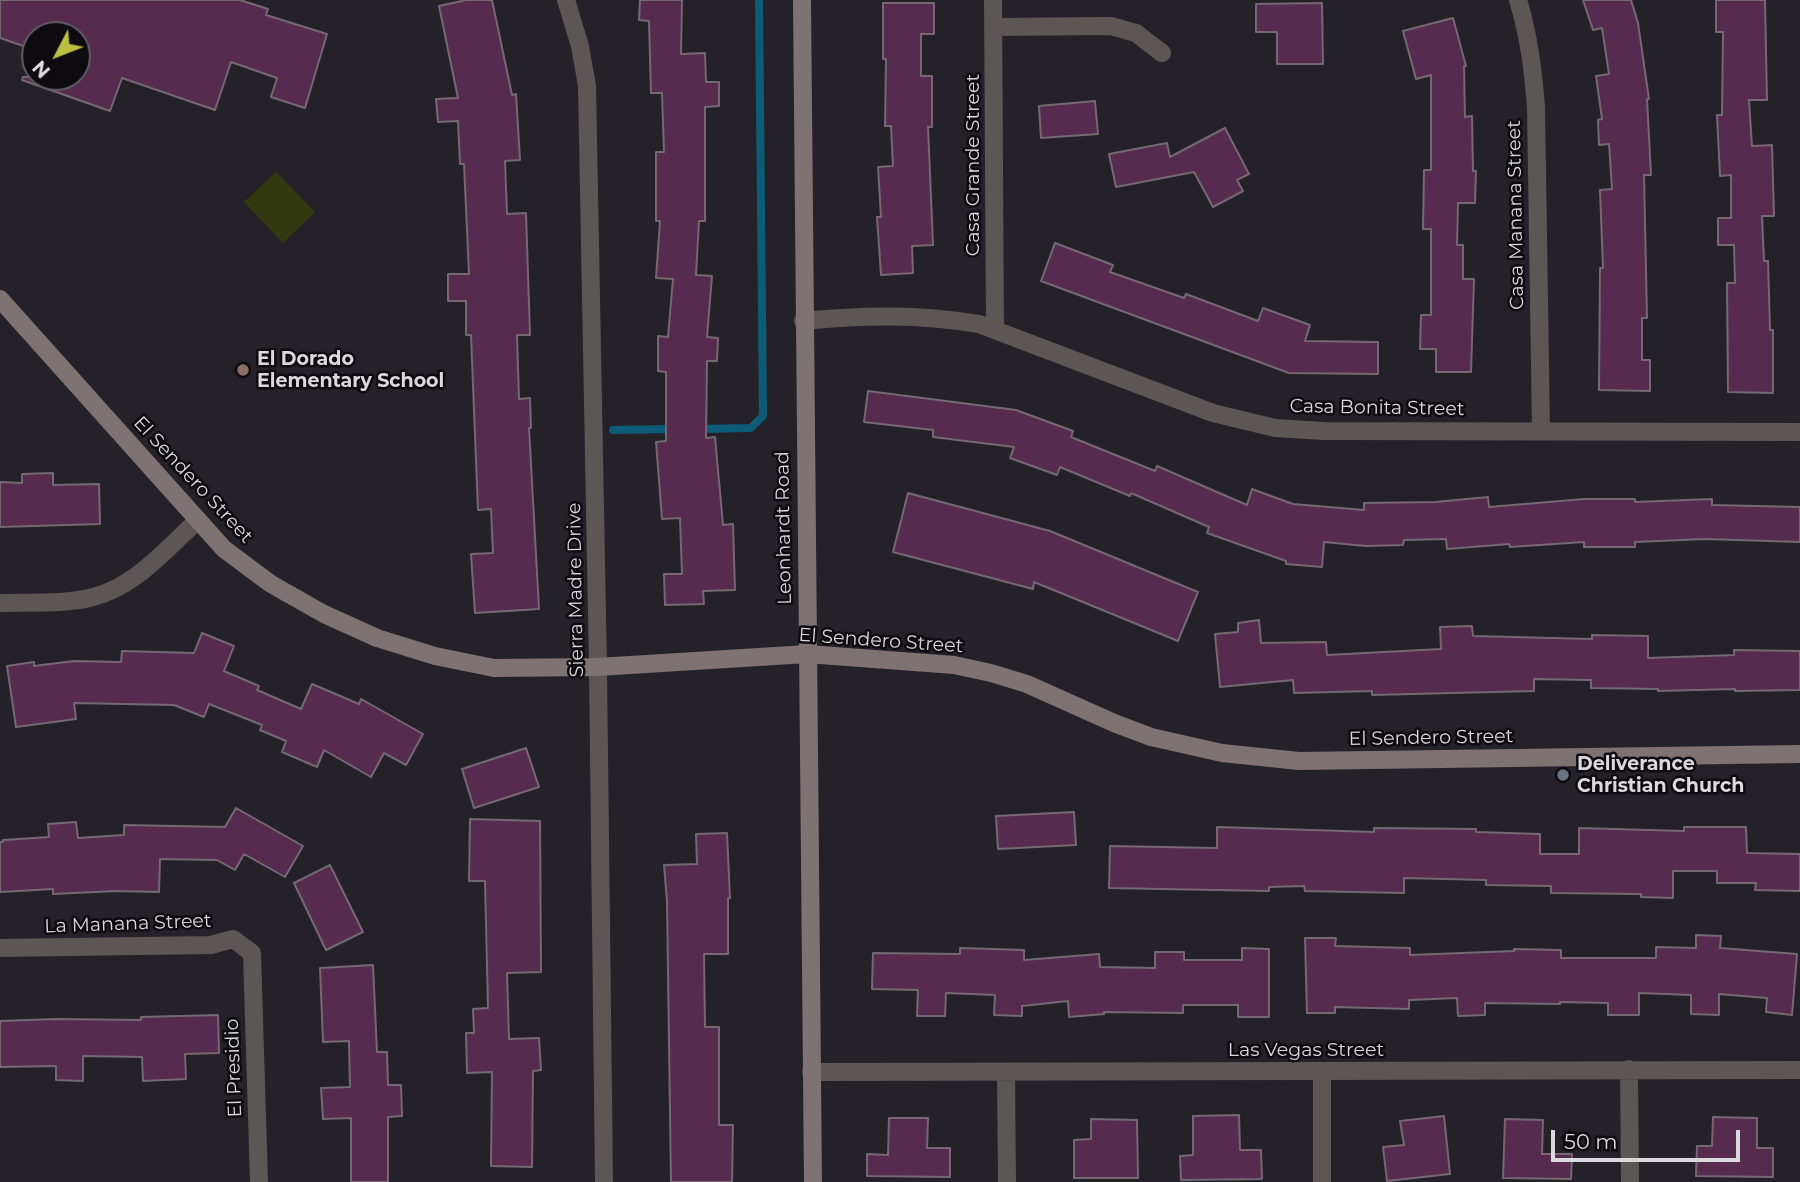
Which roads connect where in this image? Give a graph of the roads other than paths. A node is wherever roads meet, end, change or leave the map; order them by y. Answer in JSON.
{"nodes":[{"id":1,"x":566,"y":0,"type":"edge"},
{"id":2,"x":802,"y":0,"type":"edge"},
{"id":3,"x":993,"y":0,"type":"edge"},
{"id":4,"x":1518,"y":0,"type":"edge"},
{"id":5,"x":993,"y":27,"type":"junction"},
{"id":6,"x":1162,"y":53,"type":"dead end"},
{"id":7,"x":0,"y":299,"type":"edge"},
{"id":8,"x":803,"y":321,"type":"junction"},
{"id":9,"x":995,"y":329,"type":"junction"},
{"id":10,"x":1541,"y":430,"type":"junction"},
{"id":11,"x":1800,"y":432,"type":"edge"},
{"id":12,"x":198,"y":520,"type":"junction"},
{"id":13,"x":0,"y":603,"type":"edge"},
{"id":14,"x":807,"y":654,"type":"junction"},
{"id":15,"x":598,"y":667,"type":"junction"},
{"id":16,"x":1800,"y":754,"type":"edge"},
{"id":17,"x":0,"y":948,"type":"edge"},
{"id":18,"x":252,"y":953,"type":"joint"},
{"id":19,"x":1629,"y":1069,"type":"junction"},
{"id":20,"x":1800,"y":1070,"type":"edge"},
{"id":21,"x":1322,"y":1071,"type":"junction"},
{"id":22,"x":811,"y":1072,"type":"junction"},
{"id":23,"x":1006,"y":1072,"type":"junction"},
{"id":24,"x":259,"y":1182,"type":"edge"},
{"id":25,"x":604,"y":1182,"type":"edge"},
{"id":26,"x":813,"y":1182,"type":"edge"},
{"id":27,"x":1007,"y":1182,"type":"edge"},
{"id":28,"x":1322,"y":1182,"type":"edge"},
{"id":29,"x":1630,"y":1182,"type":"edge"}],
"edges":[{"from":1,"to":15,"type":"street","name":"Sierra Madre Drive"},
{"from":2,"to":8,"type":"street","name":"Leonhardt Road"},
{"from":3,"to":5,"type":"street","name":"Casa Grande Street"},
{"from":4,"to":10,"type":"street","name":"Casa Manana Street"},
{"from":5,"to":6,"type":"street"},
{"from":5,"to":9,"type":"street","name":"Casa Grande Street"},
{"from":7,"to":12,"type":"street","name":"El Sendero Street"},
{"from":8,"to":9,"type":"street","name":"Casa Bonita Street"},
{"from":8,"to":14,"type":"street","name":"Leonhardt Road"},
{"from":9,"to":10,"type":"street","name":"Casa Bonita Street"},
{"from":10,"to":11,"type":"street","name":"Casa Bonita Street"},
{"from":12,"to":13,"type":"street"},
{"from":12,"to":15,"type":"street","name":"El Sendero Street"},
{"from":14,"to":15,"type":"street","name":"El Sendero Street"},
{"from":14,"to":16,"type":"street","name":"El Sendero Street"},
{"from":14,"to":22,"type":"street","name":"Leonhardt Road"},
{"from":15,"to":25,"type":"street","name":"Sierra Madre Drive"},
{"from":17,"to":18,"type":"street","name":"La Manana Street"},
{"from":18,"to":24,"type":"street","name":"El Presidio"},
{"from":19,"to":20,"type":"street","name":"Las Vegas Street"},
{"from":19,"to":21,"type":"street","name":"Las Vegas Street"},
{"from":19,"to":29,"type":"street"},
{"from":21,"to":23,"type":"street","name":"Las Vegas Street"},
{"from":21,"to":28,"type":"street"},
{"from":22,"to":23,"type":"street","name":"Las Vegas Street"},
{"from":22,"to":26,"type":"street","name":"Leonhardt Road"},
{"from":23,"to":27,"type":"street"}]}
